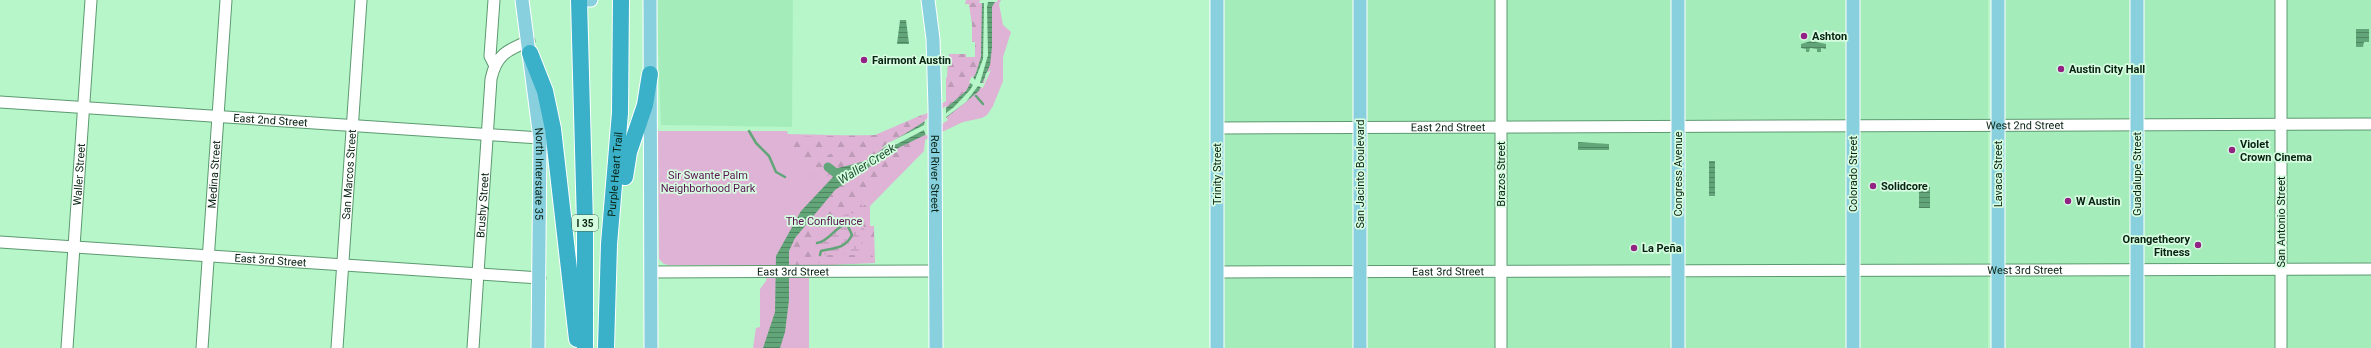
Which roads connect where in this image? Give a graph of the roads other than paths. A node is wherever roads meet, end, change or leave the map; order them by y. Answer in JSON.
{"nodes":[{"id":1,"x":91,"y":0,"type":"edge"},
{"id":2,"x":226,"y":0,"type":"edge"},
{"id":3,"x":361,"y":0,"type":"edge"},
{"id":4,"x":494,"y":0,"type":"edge"},
{"id":5,"x":522,"y":0,"type":"edge"},
{"id":6,"x":580,"y":0,"type":"edge"},
{"id":7,"x":621,"y":0,"type":"edge"},
{"id":8,"x":650,"y":0,"type":"edge"},
{"id":9,"x":928,"y":0,"type":"edge"},
{"id":10,"x":1217,"y":0,"type":"edge"},
{"id":11,"x":1360,"y":0,"type":"edge"},
{"id":12,"x":1501,"y":0,"type":"edge"},
{"id":13,"x":1678,"y":0,"type":"edge"},
{"id":14,"x":1853,"y":0,"type":"edge"},
{"id":15,"x":1998,"y":0,"type":"edge"},
{"id":16,"x":2137,"y":0,"type":"edge"},
{"id":17,"x":2281,"y":0,"type":"edge"},
{"id":18,"x":529,"y":47,"type":"junction"},
{"id":19,"x":494,"y":64,"type":"junction"},
{"id":20,"x":650,"y":74,"type":"junction"},
{"id":21,"x":0,"y":102,"type":"edge"},
{"id":22,"x":83,"y":107,"type":"junction"},
{"id":23,"x":218,"y":116,"type":"junction"},
{"id":24,"x":2281,"y":124,"type":"junction"},
{"id":25,"x":2371,"y":124,"type":"edge"},
{"id":26,"x":352,"y":125,"type":"junction"},
{"id":27,"x":1998,"y":125,"type":"junction"},
{"id":28,"x":2137,"y":125,"type":"junction"},
{"id":29,"x":1678,"y":126,"type":"junction"},
{"id":30,"x":1853,"y":126,"type":"junction"},
{"id":31,"x":1360,"y":127,"type":"junction"},
{"id":32,"x":1501,"y":127,"type":"junction"},
{"id":33,"x":1217,"y":128,"type":"junction"},
{"id":34,"x":486,"y":134,"type":"junction"},
{"id":35,"x":540,"y":138,"type":"junction"},
{"id":36,"x":0,"y":242,"type":"edge"},
{"id":37,"x":609,"y":244,"type":"junction"},
{"id":38,"x":74,"y":247,"type":"junction"},
{"id":39,"x":208,"y":256,"type":"junction"},
{"id":40,"x":342,"y":264,"type":"junction"},
{"id":41,"x":2137,"y":269,"type":"junction"},
{"id":42,"x":2281,"y":269,"type":"junction"},
{"id":43,"x":2371,"y":269,"type":"edge"},
{"id":44,"x":1853,"y":270,"type":"junction"},
{"id":45,"x":1998,"y":270,"type":"junction"},
{"id":46,"x":936,"y":271,"type":"junction"},
{"id":47,"x":1360,"y":271,"type":"junction"},
{"id":48,"x":1501,"y":271,"type":"junction"},
{"id":49,"x":651,"y":272,"type":"junction"},
{"id":50,"x":1218,"y":272,"type":"junction"},
{"id":51,"x":1678,"y":272,"type":"junction"},
{"id":52,"x":478,"y":274,"type":"junction"},
{"id":53,"x":540,"y":278,"type":"junction"},
{"id":54,"x":66,"y":348,"type":"edge"},
{"id":55,"x":202,"y":348,"type":"edge"},
{"id":56,"x":338,"y":348,"type":"edge"},
{"id":57,"x":473,"y":348,"type":"edge"},
{"id":58,"x":538,"y":348,"type":"edge"},
{"id":59,"x":579,"y":348,"type":"edge"},
{"id":60,"x":585,"y":348,"type":"edge"},
{"id":61,"x":606,"y":348,"type":"edge"},
{"id":62,"x":651,"y":348,"type":"edge"},
{"id":63,"x":936,"y":348,"type":"edge"},
{"id":64,"x":1218,"y":348,"type":"edge"},
{"id":65,"x":1360,"y":348,"type":"edge"},
{"id":66,"x":1501,"y":348,"type":"edge"},
{"id":67,"x":1678,"y":348,"type":"edge"},
{"id":68,"x":1853,"y":348,"type":"edge"},
{"id":69,"x":1998,"y":348,"type":"edge"},
{"id":70,"x":2137,"y":348,"type":"edge"},
{"id":71,"x":2281,"y":348,"type":"edge"}],
"edges":[{"from":1,"to":22,"type":"street","name":"Waller Street"},
{"from":2,"to":23,"type":"street","name":"Medina Street"},
{"from":3,"to":26,"type":"street","name":"San Marcos Street"},
{"from":4,"to":19,"type":"street","name":"Brushy Street"},
{"from":5,"to":18,"type":"main road","name":"North Interstate 35"},
{"from":6,"to":60,"type":"highway","number":"I 35"},
{"from":7,"to":37,"type":"highway","name":"Purple Heart Trail","number":"I 35"},
{"from":8,"to":20,"type":"main road"},
{"from":9,"to":46,"type":"main road","name":"Red River Street"},
{"from":10,"to":33,"type":"main road","name":"Trinity Street"},
{"from":11,"to":31,"type":"main road","name":"San Jacinto Boulevard"},
{"from":12,"to":32,"type":"street","name":"Brazos Street"},
{"from":13,"to":29,"type":"main road","name":"Congress Avenue"},
{"from":14,"to":30,"type":"main road","name":"Colorado Street"},
{"from":15,"to":27,"type":"main road","name":"Lavaca Street"},
{"from":16,"to":28,"type":"main road","name":"Guadalupe Street"},
{"from":17,"to":24,"type":"street","name":"San Antonio Street"},
{"from":18,"to":19,"type":"street"},
{"from":18,"to":35,"type":"main road","name":"North Interstate 35"},
{"from":18,"to":59,"type":"highway"},
{"from":19,"to":34,"type":"street","name":"Brushy Street"},
{"from":20,"to":37,"type":"highway"},
{"from":20,"to":49,"type":"main road"},
{"from":21,"to":22,"type":"street","name":"East 2nd Street"},
{"from":22,"to":23,"type":"street","name":"East 2nd Street"},
{"from":22,"to":38,"type":"street","name":"Waller Street"},
{"from":23,"to":26,"type":"street","name":"East 2nd Street"},
{"from":23,"to":39,"type":"street","name":"Medina Street"},
{"from":24,"to":25,"type":"street","name":"West 2nd Street"},
{"from":24,"to":28,"type":"street","name":"West 2nd Street"},
{"from":24,"to":42,"type":"street","name":"San Antonio Street"},
{"from":26,"to":34,"type":"street","name":"East 2nd Street"},
{"from":26,"to":40,"type":"street","name":"San Marcos Street"},
{"from":27,"to":28,"type":"street","name":"West 2nd Street"},
{"from":27,"to":30,"type":"street","name":"West 2nd Street"},
{"from":27,"to":45,"type":"main road","name":"Lavaca Street"},
{"from":28,"to":41,"type":"main road","name":"Guadalupe Street"},
{"from":29,"to":30,"type":"street","name":"West 2nd Street"},
{"from":29,"to":32,"type":"street","name":"East 2nd Street"},
{"from":29,"to":51,"type":"main road","name":"Congress Avenue"},
{"from":30,"to":44,"type":"main road","name":"Colorado Street"},
{"from":31,"to":32,"type":"street","name":"East 2nd Street"},
{"from":31,"to":33,"type":"street","name":"East 2nd Street"},
{"from":31,"to":47,"type":"main road","name":"San Jacinto Boulevard"},
{"from":32,"to":48,"type":"street","name":"Brazos Street"},
{"from":33,"to":50,"type":"main road","name":"Trinity Street"},
{"from":34,"to":35,"type":"street","name":"East 2nd Street"},
{"from":34,"to":52,"type":"street","name":"Brushy Street"},
{"from":35,"to":53,"type":"main road","name":"North Interstate 35"},
{"from":36,"to":38,"type":"street","name":"East 3rd Street"},
{"from":37,"to":61,"type":"highway","name":"Purple Heart Trail","number":"I 35"},
{"from":38,"to":39,"type":"street","name":"East 3rd Street"},
{"from":38,"to":54,"type":"street","name":"Waller Street"},
{"from":39,"to":40,"type":"street","name":"East 3rd Street"},
{"from":39,"to":55,"type":"street","name":"Medina Street"},
{"from":40,"to":52,"type":"street","name":"East 3rd Street"},
{"from":40,"to":56,"type":"street","name":"San Marcos Street"},
{"from":41,"to":42,"type":"street","name":"West 3rd Street"},
{"from":41,"to":45,"type":"street","name":"West 3rd Street"},
{"from":41,"to":70,"type":"main road","name":"Guadalupe Street"},
{"from":42,"to":43,"type":"street","name":"West 3rd Street"},
{"from":42,"to":71,"type":"street","name":"San Antonio Street"},
{"from":44,"to":45,"type":"street","name":"West 3rd Street"},
{"from":44,"to":51,"type":"street","name":"West 3rd Street"},
{"from":44,"to":68,"type":"main road","name":"Colorado Street"},
{"from":45,"to":69,"type":"main road","name":"Lavaca Street"},
{"from":46,"to":49,"type":"street","name":"East 3rd Street"},
{"from":46,"to":63,"type":"main road","name":"Red River Street"},
{"from":47,"to":48,"type":"street","name":"East 3rd Street"},
{"from":47,"to":50,"type":"street","name":"East 3rd Street"},
{"from":47,"to":65,"type":"main road","name":"San Jacinto Boulevard"},
{"from":48,"to":51,"type":"street","name":"East 3rd Street"},
{"from":48,"to":66,"type":"street","name":"Brazos Street"},
{"from":49,"to":62,"type":"main road"},
{"from":50,"to":64,"type":"main road","name":"Trinity Street"},
{"from":51,"to":67,"type":"main road","name":"Congress Avenue"},
{"from":52,"to":53,"type":"street","name":"East 3rd Street"},
{"from":52,"to":57,"type":"street","name":"Brushy Street"},
{"from":53,"to":58,"type":"main road","name":"North Interstate 35"}]}
